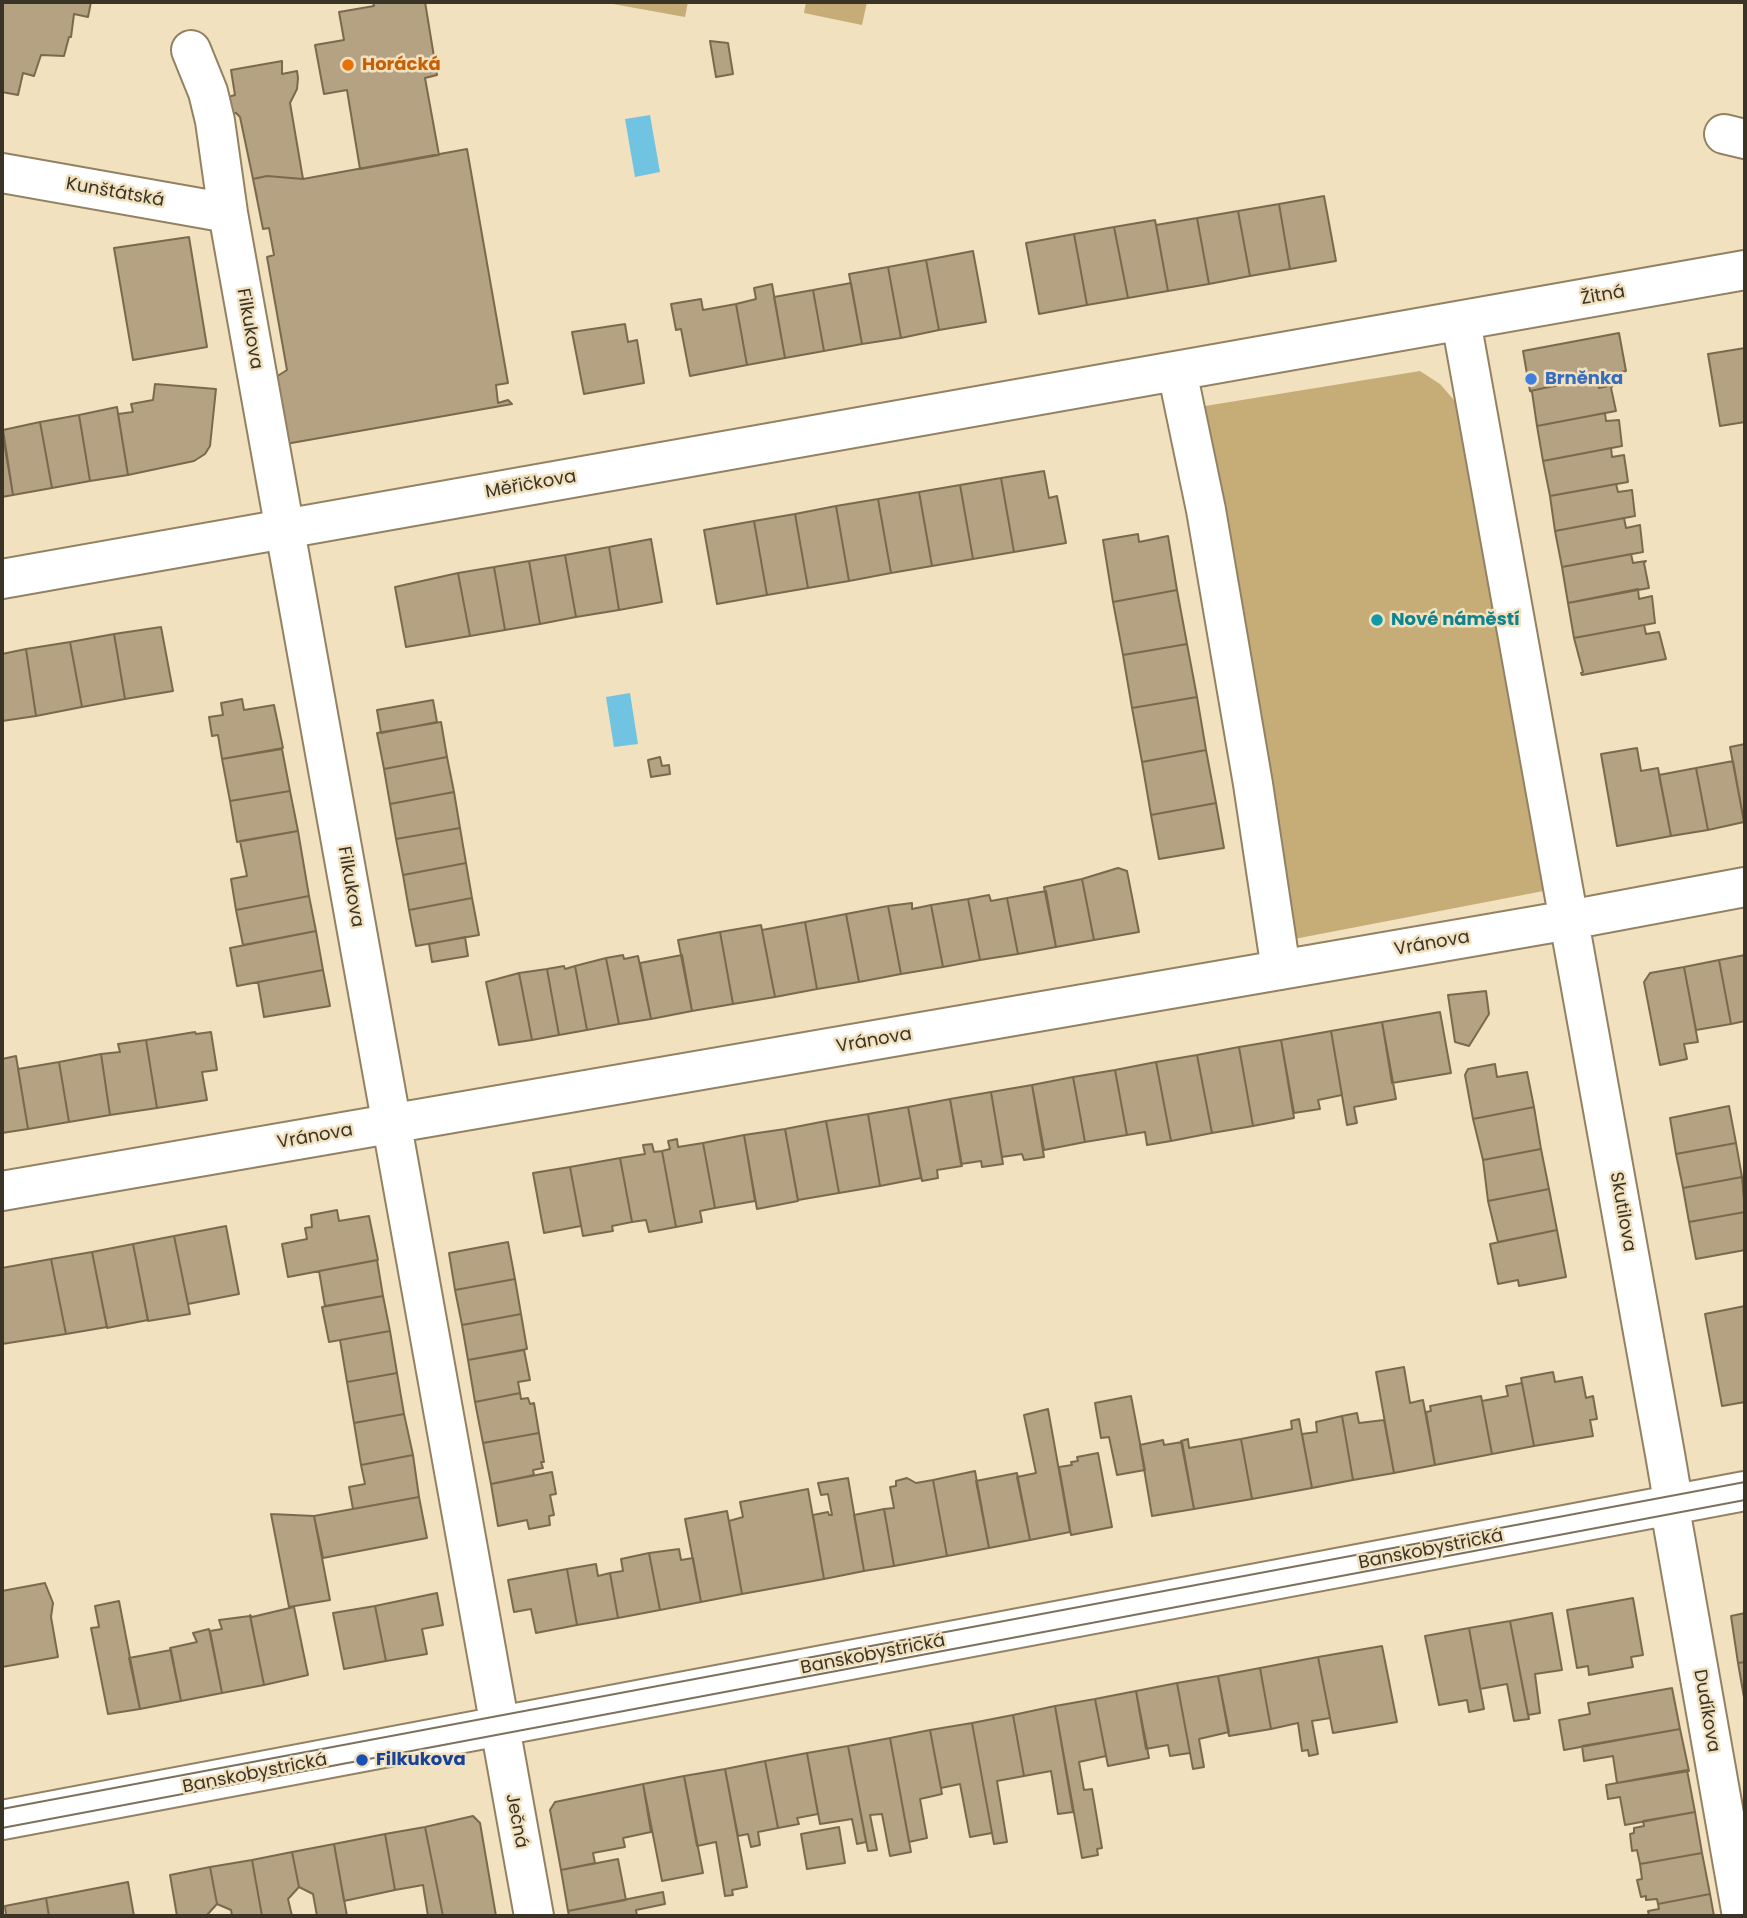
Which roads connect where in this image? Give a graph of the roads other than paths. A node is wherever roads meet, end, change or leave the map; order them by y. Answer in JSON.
{"nodes":[{"id":1,"x":191,"y":50,"type":"dead end"},
{"id":2,"x":2,"y":173,"type":"edge"},
{"id":3,"x":228,"y":213,"type":"junction"},
{"id":4,"x":1745,"y":270,"type":"edge"},
{"id":5,"x":1461,"y":321,"type":"junction"},
{"id":6,"x":1177,"y":371,"type":"junction"},
{"id":7,"x":286,"y":529,"type":"junction"},
{"id":8,"x":2,"y":579,"type":"edge"},
{"id":9,"x":1745,"y":887,"type":"edge"},
{"id":10,"x":1569,"y":920,"type":"junction"},
{"id":11,"x":1281,"y":970,"type":"junction"},
{"id":12,"x":393,"y":1124,"type":"junction"},
{"id":13,"x":2,"y":1191,"type":"edge"},
{"id":14,"x":1745,"y":1491,"type":"edge"},
{"id":15,"x":1671,"y":1505,"type":"junction"},
{"id":16,"x":499,"y":1726,"type":"junction"},
{"id":17,"x":2,"y":1820,"type":"edge"},
{"id":18,"x":534,"y":1916,"type":"edge"},
{"id":19,"x":1742,"y":1916,"type":"edge"}],
"edges":[{"from":1,"to":3,"type":"street","name":"Filkukova"},
{"from":2,"to":3,"type":"street","name":"Kunštátská"},
{"from":3,"to":7,"type":"street","name":"Filkukova"},
{"from":4,"to":5,"type":"street","name":"Žitná"},
{"from":5,"to":6,"type":"street"},
{"from":5,"to":10,"type":"street"},
{"from":6,"to":7,"type":"street","name":"Měřičkova"},
{"from":6,"to":11,"type":"street"},
{"from":7,"to":8,"type":"street","name":"Měřičkova"},
{"from":7,"to":12,"type":"street","name":"Filkukova"},
{"from":9,"to":10,"type":"street","name":"Vránova"},
{"from":10,"to":11,"type":"street","name":"Vránova"},
{"from":10,"to":15,"type":"street","name":"Skutilova"},
{"from":11,"to":12,"type":"street","name":"Vránova"},
{"from":12,"to":13,"type":"street","name":"Vránova"},
{"from":12,"to":16,"type":"street","name":"Filkukova"},
{"from":14,"to":15,"type":"street","name":"Banskobystrická"},
{"from":15,"to":16,"type":"street","name":"Banskobystrická"},
{"from":15,"to":19,"type":"street","name":"Dudíkova"},
{"from":16,"to":17,"type":"street","name":"Banskobystrická"},
{"from":16,"to":18,"type":"street","name":"Ječná"}]}
